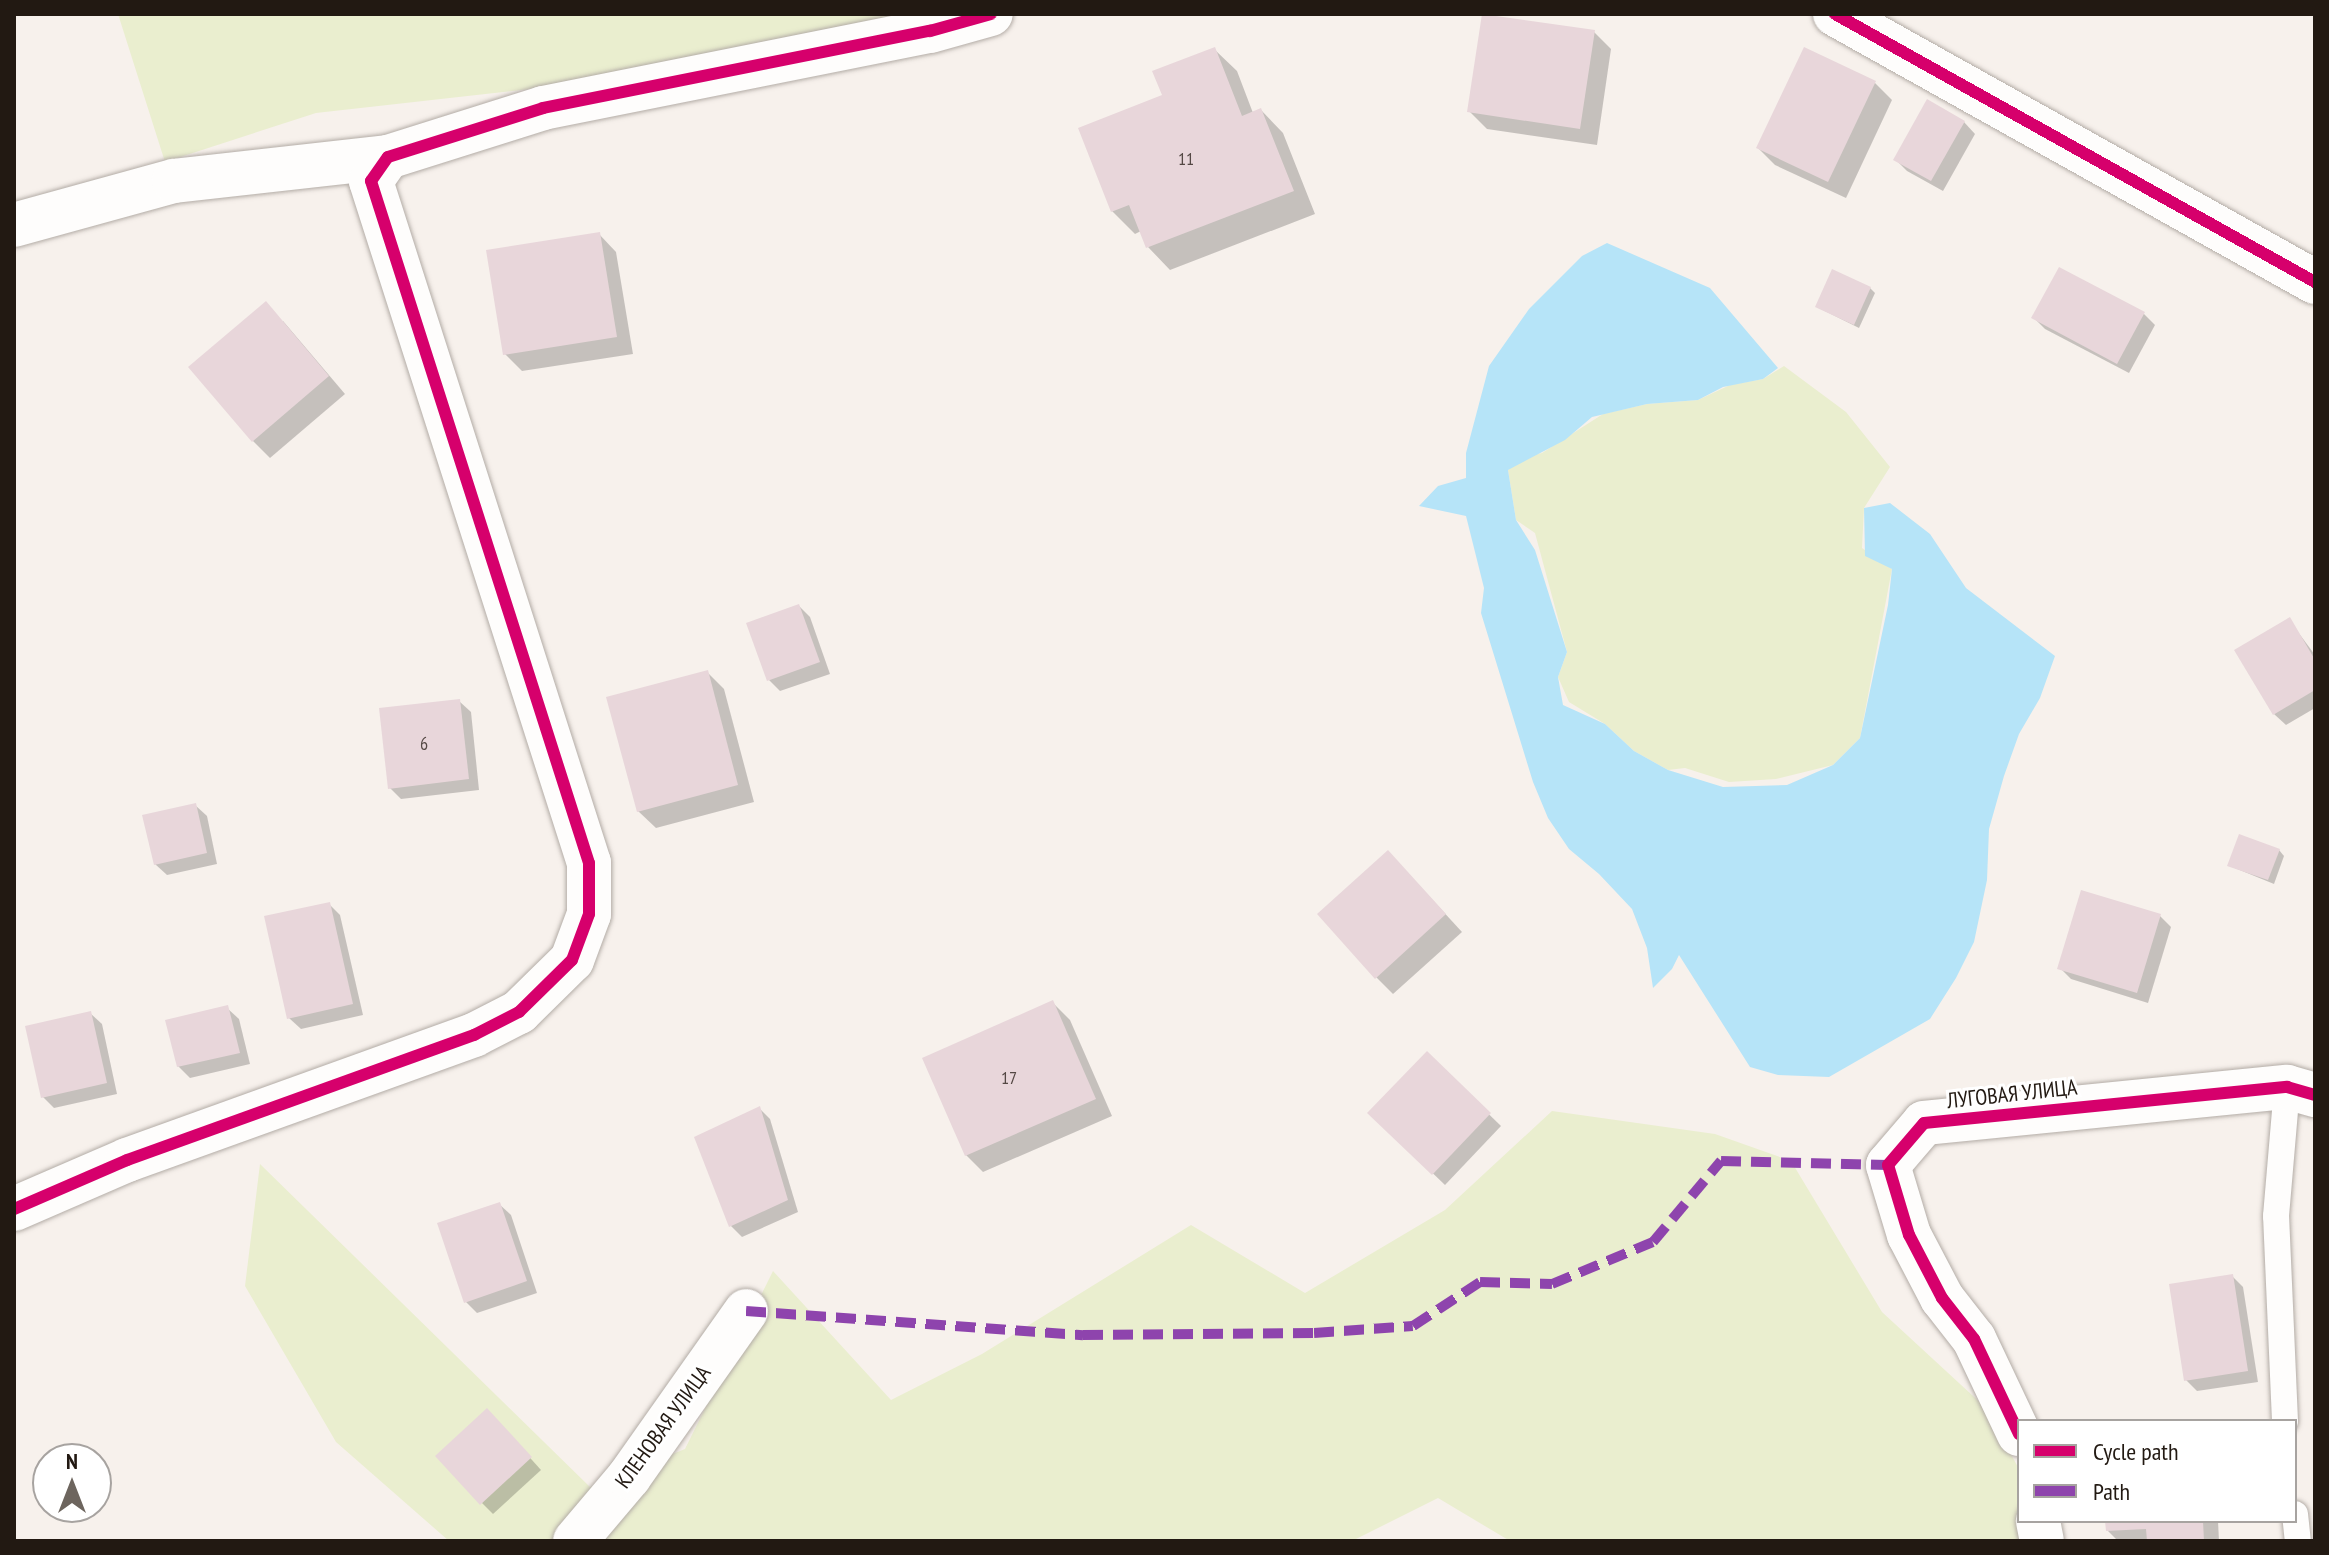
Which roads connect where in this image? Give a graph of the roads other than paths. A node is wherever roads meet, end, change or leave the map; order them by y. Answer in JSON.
{"nodes":[{"id":1,"x":991,"y":14,"type":"edge"},
{"id":2,"x":1835,"y":14,"type":"edge"},
{"id":3,"x":388,"y":157,"type":"junction"},
{"id":4,"x":14,"y":225,"type":"edge"},
{"id":5,"x":2315,"y":282,"type":"edge"},
{"id":6,"x":2301,"y":1091,"type":"edge"},
{"id":7,"x":14,"y":1209,"type":"edge"},
{"id":8,"x":746,"y":1311,"type":"dead end"},
{"id":9,"x":2285,"y":1419,"type":"edge"},
{"id":10,"x":2017,"y":1430,"type":"edge"},
{"id":11,"x":575,"y":1541,"type":"edge"}],
"edges":[{"from":1,"to":3,"type":"street"},
{"from":2,"to":5,"type":"street"},
{"from":3,"to":4,"type":"street"},
{"from":3,"to":7,"type":"street"},
{"from":6,"to":9,"type":"lane"},
{"from":6,"to":10,"type":"street","name":"ЛУГОВАЯ УЛИЦА"},
{"from":8,"to":11,"type":"street","name":"КЛЕНОВАЯ УЛИЦА"}]}
